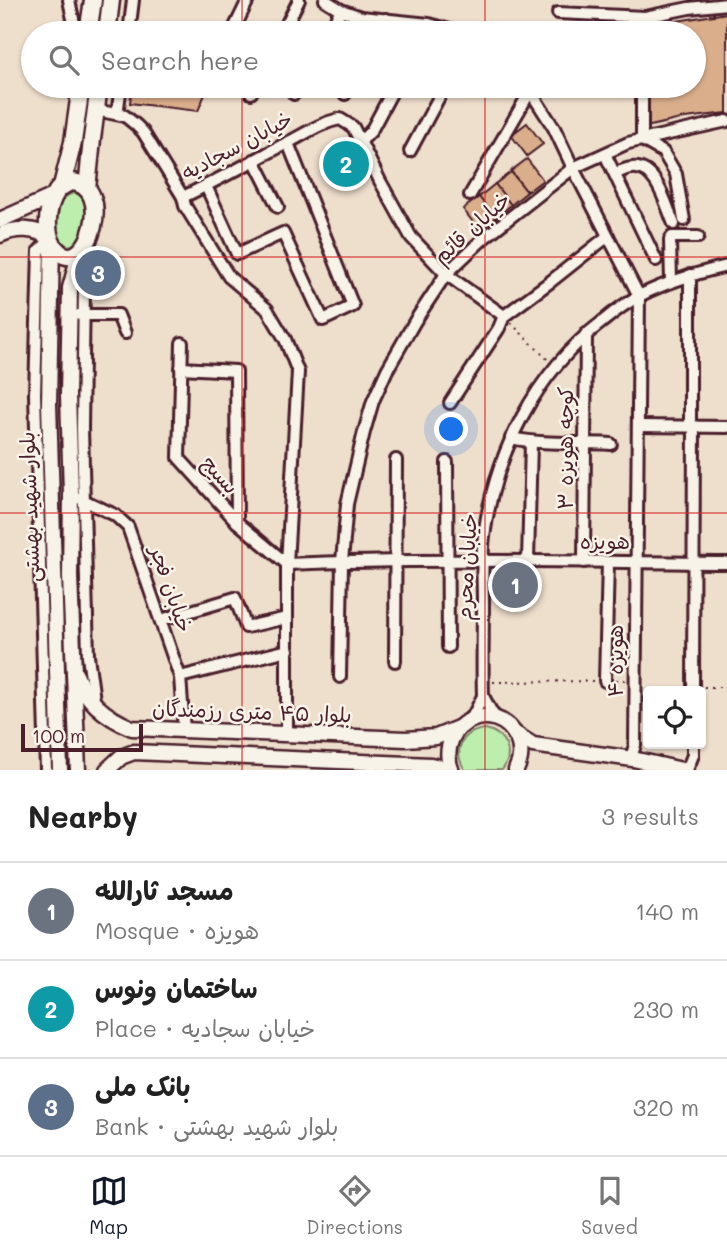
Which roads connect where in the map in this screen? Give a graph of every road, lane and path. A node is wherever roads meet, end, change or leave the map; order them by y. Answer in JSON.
{"nodes":[{"id":1,"x":68,"y":0,"type":"edge"},
{"id":2,"x":93,"y":0,"type":"edge"},
{"id":3,"x":111,"y":0,"type":"edge"},
{"id":4,"x":133,"y":0,"type":"edge"},
{"id":5,"x":248,"y":0,"type":"edge"},
{"id":6,"x":299,"y":0,"type":"edge"},
{"id":7,"x":325,"y":0,"type":"edge"},
{"id":8,"x":689,"y":4,"type":"edge"},
{"id":9,"x":727,"y":4,"type":"edge"},
{"id":10,"x":341,"y":10,"type":"junction"},
{"id":11,"x":558,"y":13,"type":"dead end"},
{"id":12,"x":645,"y":17,"type":"junction"},
{"id":13,"x":386,"y":19,"type":"joint"},
{"id":14,"x":73,"y":21,"type":"edge"},
{"id":15,"x":90,"y":21,"type":"edge"},
{"id":16,"x":108,"y":21,"type":"edge"},
{"id":17,"x":130,"y":21,"type":"edge"},
{"id":18,"x":238,"y":21,"type":"edge"},
{"id":19,"x":288,"y":21,"type":"edge"},
{"id":20,"x":335,"y":21,"type":"edge"},
{"id":21,"x":394,"y":21,"type":"edge"},
{"id":22,"x":644,"y":21,"type":"edge"},
{"id":23,"x":78,"y":98,"type":"edge"},
{"id":24,"x":98,"y":98,"type":"edge"},
{"id":25,"x":119,"y":98,"type":"edge"},
{"id":26,"x":389,"y":98,"type":"edge"},
{"id":27,"x":439,"y":98,"type":"edge"},
{"id":28,"x":523,"y":98,"type":"edge"},
{"id":29,"x":535,"y":98,"type":"edge"},
{"id":30,"x":642,"y":98,"type":"edge"},
{"id":31,"x":96,"y":110,"type":"junction"},
{"id":32,"x":117,"y":114,"type":"junction"},
{"id":33,"x":727,"y":121,"type":"edge"},
{"id":34,"x":642,"y":140,"type":"junction"},
{"id":35,"x":360,"y":142,"type":"junction"},
{"id":36,"x":288,"y":143,"type":"junction"},
{"id":37,"x":410,"y":151,"type":"dead end"},
{"id":38,"x":605,"y":154,"type":"junction"},
{"id":39,"x":254,"y":160,"type":"junction"},
{"id":40,"x":573,"y":168,"type":"junction"},
{"id":41,"x":615,"y":173,"type":"junction"},
{"id":42,"x":206,"y":186,"type":"junction"},
{"id":43,"x":87,"y":190,"type":"junction"},
{"id":44,"x":58,"y":191,"type":"junction"},
{"id":45,"x":470,"y":195,"type":"dead end"},
{"id":46,"x":183,"y":197,"type":"junction"},
{"id":47,"x":278,"y":207,"type":"dead end"},
{"id":48,"x":0,"y":220,"type":"edge"},
{"id":49,"x":0,"y":234,"type":"edge"},
{"id":50,"x":608,"y":236,"type":"junction"},
{"id":51,"x":698,"y":237,"type":"dead end"},
{"id":52,"x":51,"y":240,"type":"junction"},
{"id":53,"x":84,"y":257,"type":"junction"},
{"id":54,"x":656,"y":260,"type":"dead end"},
{"id":55,"x":727,"y":266,"type":"edge"},
{"id":56,"x":446,"y":275,"type":"junction"},
{"id":57,"x":690,"y":275,"type":"junction"},
{"id":58,"x":671,"y":282,"type":"junction"},
{"id":59,"x":639,"y":296,"type":"junction"},
{"id":60,"x":76,"y":315,"type":"junction"},
{"id":61,"x":504,"y":316,"type":"junction"},
{"id":62,"x":125,"y":333,"type":"dead end"},
{"id":63,"x":586,"y":334,"type":"junction"},
{"id":64,"x":182,"y":343,"type":"dead end"},
{"id":65,"x":555,"y":367,"type":"junction"},
{"id":66,"x":181,"y":368,"type":"junction"},
{"id":67,"x":450,"y":402,"type":"dead end"},
{"id":68,"x":638,"y":426,"type":"junction"},
{"id":69,"x":692,"y":426,"type":"junction"},
{"id":70,"x":727,"y":427,"type":"edge"},
{"id":71,"x":511,"y":438,"type":"junction"},
{"id":72,"x":531,"y":442,"type":"junction"},
{"id":73,"x":585,"y":442,"type":"junction"},
{"id":74,"x":611,"y":444,"type":"dead end"},
{"id":75,"x":397,"y":460,"type":"dead end"},
{"id":76,"x":447,"y":462,"type":"dead end"},
{"id":77,"x":77,"y":497,"type":"junction"},
{"id":78,"x":237,"y":522,"type":"junction"},
{"id":79,"x":447,"y":561,"type":"junction"},
{"id":80,"x":483,"y":561,"type":"junction"},
{"id":81,"x":528,"y":561,"type":"junction"},
{"id":82,"x":342,"y":562,"type":"junction"},
{"id":83,"x":395,"y":562,"type":"junction"},
{"id":84,"x":584,"y":562,"type":"junction"},
{"id":85,"x":608,"y":562,"type":"junction"},
{"id":86,"x":636,"y":562,"type":"junction"},
{"id":87,"x":693,"y":562,"type":"junction"},
{"id":88,"x":727,"y":563,"type":"edge"},
{"id":89,"x":287,"y":564,"type":"junction"},
{"id":90,"x":288,"y":618,"type":"junction"},
{"id":91,"x":161,"y":620,"type":"junction"},
{"id":92,"x":448,"y":647,"type":"dead end"},
{"id":93,"x":288,"y":650,"type":"junction"},
{"id":94,"x":395,"y":661,"type":"dead end"},
{"id":95,"x":74,"y":666,"type":"junction"},
{"id":96,"x":180,"y":677,"type":"junction"},
{"id":97,"x":340,"y":677,"type":"dead end"},
{"id":98,"x":635,"y":680,"type":"junction"},
{"id":99,"x":605,"y":681,"type":"junction"},
{"id":100,"x":483,"y":682,"type":"junction"},
{"id":101,"x":693,"y":686,"type":"edge"},
{"id":102,"x":727,"y":687,"type":"edge"},
{"id":103,"x":706,"y":688,"type":"edge"},
{"id":104,"x":483,"y":696,"type":"junction"},
{"id":105,"x":635,"y":699,"type":"junction"},
{"id":106,"x":643,"y":699,"type":"edge"},
{"id":107,"x":94,"y":704,"type":"junction"},
{"id":108,"x":498,"y":720,"type":"junction"},
{"id":109,"x":462,"y":725,"type":"junction"},
{"id":110,"x":184,"y":730,"type":"junction"},
{"id":111,"x":206,"y":731,"type":"junction"},
{"id":112,"x":514,"y":733,"type":"junction"},
{"id":113,"x":288,"y":734,"type":"junction"},
{"id":114,"x":692,"y":749,"type":"edge"},
{"id":115,"x":207,"y":755,"type":"junction"},
{"id":116,"x":631,"y":758,"type":"junction"},
{"id":117,"x":87,"y":769,"type":"edge"},
{"id":118,"x":46,"y":770,"type":"edge"},
{"id":119,"x":60,"y":770,"type":"edge"},
{"id":120,"x":107,"y":770,"type":"edge"},
{"id":121,"x":451,"y":770,"type":"edge"},
{"id":122,"x":516,"y":770,"type":"edge"},
{"id":123,"x":685,"y":770,"type":"edge"}],
"edges":[{"from":1,"to":14,"type":"street"},
{"from":2,"to":15,"type":"highway"},
{"from":3,"to":16,"type":"highway"},
{"from":4,"to":17,"type":"street"},
{"from":5,"to":18,"type":"street"},
{"from":6,"to":19,"type":"street"},
{"from":7,"to":10,"type":"street"},
{"from":8,"to":9,"type":"street"},
{"from":8,"to":12,"type":"street"},
{"from":10,"to":13,"type":"street"},
{"from":10,"to":20,"type":"street"},
{"from":11,"to":12,"type":"street"},
{"from":12,"to":22,"type":"street"},
{"from":13,"to":21,"type":"street"},
{"from":23,"to":44,"type":"highway"},
{"from":24,"to":31,"type":"highway"},
{"from":25,"to":32,"type":"street"},
{"from":26,"to":35,"type":"street"},
{"from":27,"to":37,"type":"street"},
{"from":28,"to":45,"type":"street"},
{"from":29,"to":40,"type":"street"},
{"from":30,"to":34,"type":"street"},
{"from":31,"to":32,"type":"street"},
{"from":31,"to":43,"type":"highway"},
{"from":32,"to":46,"type":"street"},
{"from":33,"to":34,"type":"street","name":"خیابان قائم"},
{"from":34,"to":38,"type":"street","name":"خیابان قائم"},
{"from":34,"to":41,"type":"street"},
{"from":35,"to":36,"type":"street","name":"خیابان سجادیه"},
{"from":35,"to":56,"type":"street","name":"خیابان سجادیه"},
{"from":36,"to":39,"type":"street","name":"خیابان سجادیه"},
{"from":36,"to":42,"type":"street"},
{"from":38,"to":40,"type":"street","name":"خیابان قائم"},
{"from":38,"to":41,"type":"street"},
{"from":39,"to":42,"type":"street","name":"خیابان سجادیه"},
{"from":39,"to":47,"type":"street"},
{"from":40,"to":50,"type":"street"},
{"from":40,"to":56,"type":"street","name":"خیابان قائم"},
{"from":41,"to":54,"type":"street"},
{"from":42,"to":46,"type":"street","name":"خیابان سجادیه"},
{"from":43,"to":44,"type":"highway"},
{"from":43,"to":53,"type":"highway"},
{"from":44,"to":48,"type":"main road"},
{"from":44,"to":52,"type":"highway"},
{"from":46,"to":89,"type":"street"},
{"from":49,"to":52,"type":"main road"},
{"from":50,"to":59,"type":"street"},
{"from":50,"to":61,"type":"street"},
{"from":51,"to":58,"type":"street"},
{"from":52,"to":53,"type":"highway"},
{"from":52,"to":118,"type":"street"},
{"from":52,"to":119,"type":"main road","name":"بلوار شهید بهشتی"},
{"from":53,"to":60,"type":"main road","name":"بلوار شهید بهشتی"},
{"from":55,"to":57,"type":"street","name":"خیابان محرم"},
{"from":56,"to":61,"type":"street","name":"خیابان سجادیه"},
{"from":56,"to":82,"type":"street","name":"خیابان قائم"},
{"from":57,"to":58,"type":"street","name":"خیابان محرم"},
{"from":57,"to":69,"type":"street"},
{"from":58,"to":59,"type":"street","name":"خیابان محرم"},
{"from":59,"to":63,"type":"street","name":"خیابان محرم"},
{"from":59,"to":68,"type":"street","name":"هویزه ۴"},
{"from":60,"to":62,"type":"street"},
{"from":60,"to":77,"type":"main road","name":"بلوار شهید بهشتی"},
{"from":61,"to":65,"type":"path"},
{"from":61,"to":67,"type":"street"},
{"from":63,"to":65,"type":"street","name":"خیابان محرم"},
{"from":63,"to":73,"type":"street","name":"کوچه هویزه ۳"},
{"from":64,"to":66,"type":"street","name":"بسیج"},
{"from":65,"to":71,"type":"street","name":"خیابان محرم"},
{"from":66,"to":78,"type":"street","name":"بسیج"},
{"from":66,"to":78,"type":"street"},
{"from":68,"to":69,"type":"street"},
{"from":68,"to":86,"type":"street","name":"هویزه ۴"},
{"from":69,"to":70,"type":"street"},
{"from":69,"to":87,"type":"street"},
{"from":71,"to":72,"type":"street"},
{"from":71,"to":80,"type":"street","name":"خیابان محرم"},
{"from":72,"to":73,"type":"street"},
{"from":72,"to":81,"type":"street"},
{"from":73,"to":74,"type":"street"},
{"from":73,"to":84,"type":"street","name":"کوچه هویزه ۳"},
{"from":75,"to":83,"type":"street"},
{"from":76,"to":79,"type":"street"},
{"from":77,"to":91,"type":"street","name":"خیابان فجر"},
{"from":77,"to":95,"type":"main road","name":"بلوار شهید بهشتی"},
{"from":77,"to":107,"type":"street"},
{"from":78,"to":89,"type":"street","name":"بسیج"},
{"from":79,"to":80,"type":"street","name":"هویزه"},
{"from":79,"to":83,"type":"street","name":"هویزه"},
{"from":79,"to":92,"type":"street"},
{"from":80,"to":81,"type":"street","name":"هویزه"},
{"from":80,"to":100,"type":"street","name":"خیابان محرم"},
{"from":81,"to":84,"type":"street","name":"هویزه"},
{"from":82,"to":83,"type":"street","name":"هویزه"},
{"from":82,"to":89,"type":"street","name":"هویزه"},
{"from":82,"to":97,"type":"street","name":"خیابان قائم"},
{"from":83,"to":94,"type":"street"},
{"from":84,"to":85,"type":"street","name":"هویزه"},
{"from":85,"to":86,"type":"street","name":"هویزه"},
{"from":85,"to":99,"type":"street"},
{"from":86,"to":87,"type":"street","name":"هویزه"},
{"from":86,"to":98,"type":"street","name":"هویزه ۴"},
{"from":87,"to":88,"type":"street","name":"هویزه"},
{"from":87,"to":101,"type":"street"},
{"from":89,"to":90,"type":"street"},
{"from":90,"to":91,"type":"street"},
{"from":90,"to":93,"type":"street"},
{"from":91,"to":96,"type":"street","name":"خیابان فجر"},
{"from":93,"to":96,"type":"street"},
{"from":93,"to":113,"type":"street"},
{"from":95,"to":107,"type":"main road","name":"بلوار ۴۵ متری رزمندگان"},
{"from":95,"to":117,"type":"main road","name":"بلوار شهید بهشتی"},
{"from":96,"to":110,"type":"street","name":"خیابان فجر"},
{"from":98,"to":99,"type":"path"},
{"from":98,"to":105,"type":"street","name":"هویزه ۴"},
{"from":99,"to":100,"type":"path"},
{"from":100,"to":104,"type":"street","name":"خیابان محرم"},
{"from":102,"to":103,"type":"path"},
{"from":104,"to":108,"type":"street"},
{"from":104,"to":109,"type":"street"},
{"from":105,"to":106,"type":"street"},
{"from":105,"to":116,"type":"street","name":"هویزه ۴"},
{"from":107,"to":110,"type":"main road","name":"بلوار ۴۵ متری رزمندگان"},
{"from":108,"to":109,"type":"main road","name":"بلوار ۴۵ متری رزمندگان"},
{"from":108,"to":112,"type":"main road"},
{"from":109,"to":113,"type":"main road","name":"بلوار ۴۵ متری رزمندگان"},
{"from":109,"to":121,"type":"main road"},
{"from":110,"to":111,"type":"main road","name":"بلوار ۴۵ متری رزمندگان"},
{"from":111,"to":113,"type":"main road","name":"بلوار ۴۵ متری رزمندگان"},
{"from":111,"to":115,"type":"main road"},
{"from":112,"to":116,"type":"main road"},
{"from":112,"to":122,"type":"main road"},
{"from":114,"to":123,"type":"street"},
{"from":115,"to":120,"type":"main road"},
{"from":115,"to":121,"type":"main road"},
{"from":116,"to":123,"type":"main road"}]}
